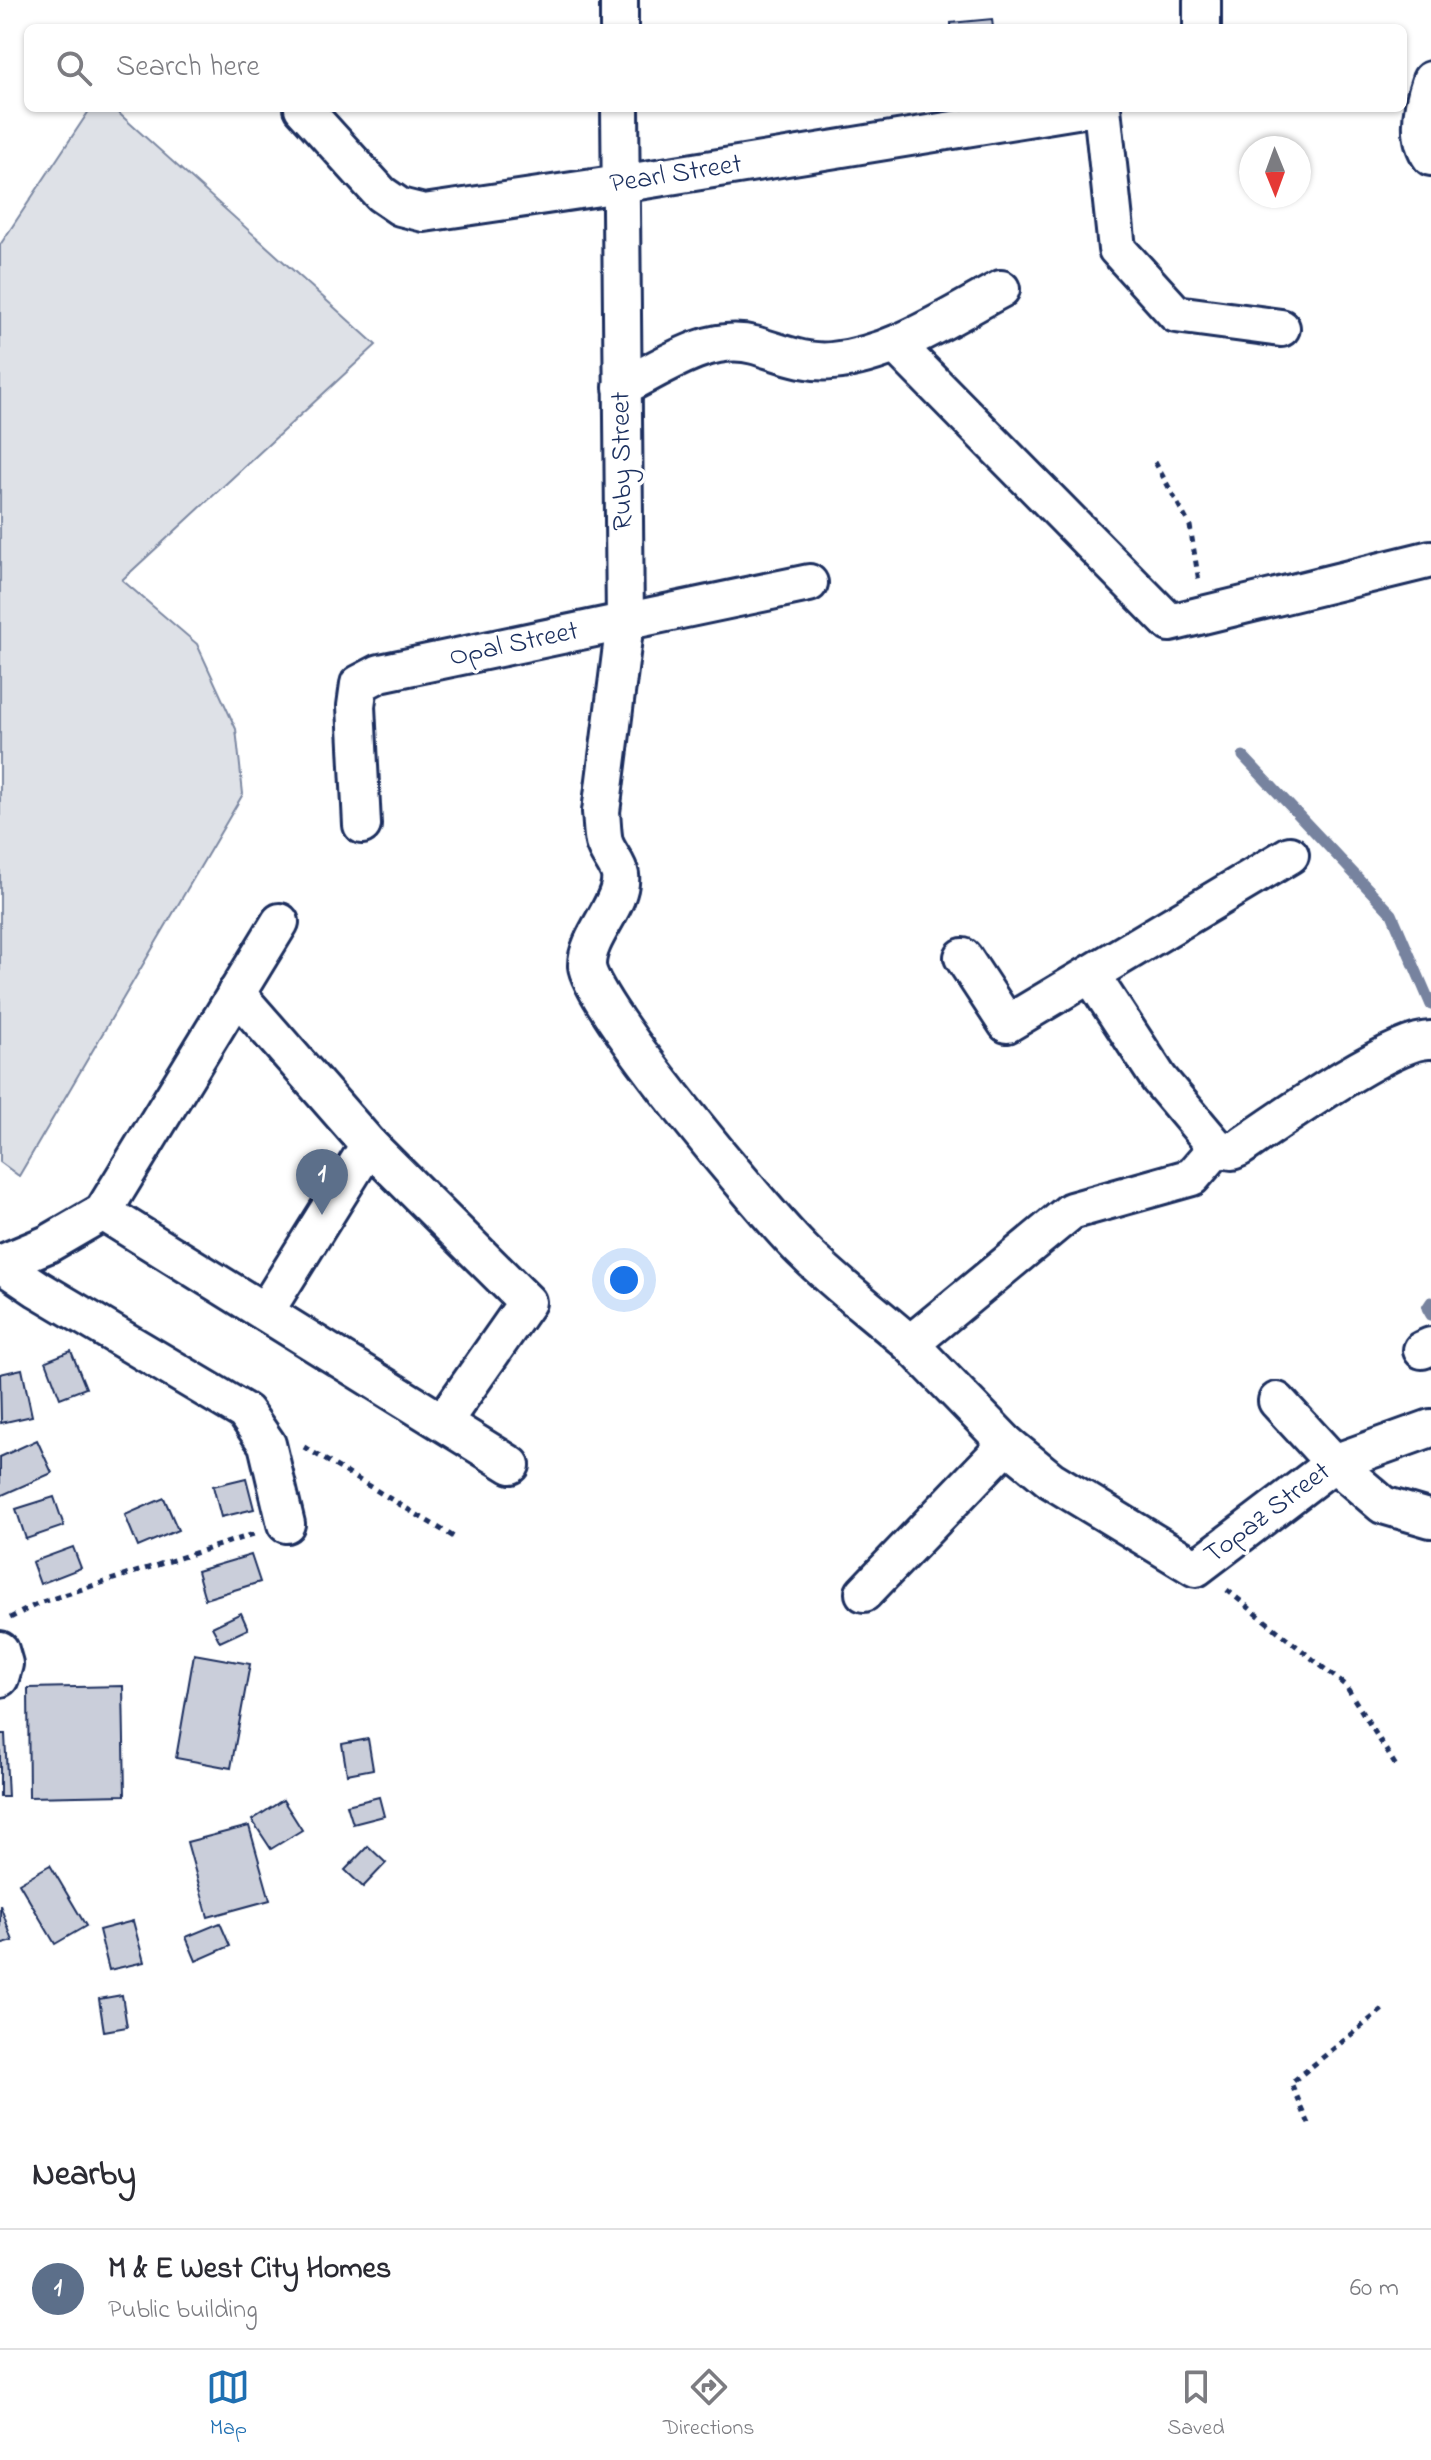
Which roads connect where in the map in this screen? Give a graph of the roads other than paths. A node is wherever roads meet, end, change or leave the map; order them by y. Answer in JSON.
{"nodes":[{"id":1,"x":619,"y":0,"type":"edge"},
{"id":2,"x":1202,"y":0,"type":"edge"},
{"id":3,"x":619,"y":24,"type":"edge"},
{"id":4,"x":1202,"y":24,"type":"edge"},
{"id":5,"x":1431,"y":80,"type":"edge"},
{"id":6,"x":307,"y":112,"type":"edge"},
{"id":7,"x":620,"y":112,"type":"edge"},
{"id":8,"x":1064,"y":112,"type":"edge"},
{"id":9,"x":1102,"y":112,"type":"edge"},
{"id":10,"x":1431,"y":157,"type":"edge"},
{"id":11,"x":620,"y":184,"type":"junction"},
{"id":12,"x":1001,"y":289,"type":"dead end"},
{"id":13,"x":1281,"y":328,"type":"dead end"},
{"id":14,"x":896,"y":345,"type":"junction"},
{"id":15,"x":622,"y":387,"type":"junction"},
{"id":16,"x":1431,"y":559,"type":"edge"},
{"id":17,"x":809,"y":583,"type":"dead end"},
{"id":18,"x":625,"y":622,"type":"junction"},
{"id":19,"x":362,"y":825,"type":"dead end"},
{"id":20,"x":1290,"y":855,"type":"dead end"},
{"id":21,"x":280,"y":922,"type":"dead end"},
{"id":22,"x":963,"y":957,"type":"dead end"},
{"id":23,"x":1091,"y":975,"type":"junction"},
{"id":24,"x":236,"y":993,"type":"junction"},
{"id":25,"x":1431,"y":1040,"type":"edge"},
{"id":26,"x":369,"y":1145,"type":"junction"},
{"id":27,"x":1217,"y":1148,"type":"junction"},
{"id":28,"x":103,"y":1212,"type":"junction"},
{"id":29,"x":1,"y":1264,"type":"edge"},
{"id":30,"x":265,"y":1312,"type":"junction"},
{"id":31,"x":910,"y":1344,"type":"junction"},
{"id":32,"x":1277,"y":1401,"type":"dead end"},
{"id":33,"x":443,"y":1422,"type":"junction"},
{"id":34,"x":1431,"y":1428,"type":"edge"},
{"id":35,"x":1007,"y":1444,"type":"junction"},
{"id":36,"x":1334,"y":1463,"type":"junction"},
{"id":37,"x":511,"y":1465,"type":"dead end"},
{"id":38,"x":1431,"y":1519,"type":"edge"},
{"id":39,"x":286,"y":1524,"type":"road end"},
{"id":40,"x":1196,"y":1568,"type":"joint"},
{"id":41,"x":864,"y":1593,"type":"dead end"},
{"id":42,"x":0,"y":1650,"type":"edge"},
{"id":43,"x":0,"y":1678,"type":"edge"}],
"edges":[{"from":1,"to":3,"type":"street"},
{"from":2,"to":4,"type":"street"},
{"from":5,"to":10,"type":"street"},
{"from":6,"to":11,"type":"street","name":"Pearl Street"},
{"from":7,"to":11,"type":"street","name":"Ruby Street"},
{"from":8,"to":11,"type":"street","name":"Pearl Street"},
{"from":9,"to":13,"type":"street"},
{"from":11,"to":15,"type":"street","name":"Ruby Street"},
{"from":12,"to":14,"type":"street"},
{"from":14,"to":15,"type":"street"},
{"from":14,"to":16,"type":"street"},
{"from":15,"to":18,"type":"street","name":"Ruby Street"},
{"from":17,"to":18,"type":"street","name":"Opal Street"},
{"from":18,"to":19,"type":"street","name":"Opal Street"},
{"from":18,"to":31,"type":"street","name":"Ruby Street"},
{"from":20,"to":23,"type":"street"},
{"from":21,"to":24,"type":"street"},
{"from":22,"to":23,"type":"street"},
{"from":23,"to":27,"type":"street"},
{"from":24,"to":26,"type":"street"},
{"from":24,"to":28,"type":"street"},
{"from":25,"to":27,"type":"street"},
{"from":26,"to":30,"type":"street"},
{"from":26,"to":33,"type":"street"},
{"from":27,"to":31,"type":"street"},
{"from":28,"to":29,"type":"street"},
{"from":28,"to":30,"type":"street"},
{"from":29,"to":39,"type":"street"},
{"from":30,"to":33,"type":"street"},
{"from":31,"to":35,"type":"street","name":"Ruby Street"},
{"from":32,"to":36,"type":"street"},
{"from":33,"to":37,"type":"street"},
{"from":34,"to":36,"type":"street","name":"Topaz Street"},
{"from":35,"to":40,"type":"street","name":"Ruby Street"},
{"from":35,"to":41,"type":"street"},
{"from":36,"to":38,"type":"street"},
{"from":36,"to":40,"type":"street","name":"Topaz Street"},
{"from":42,"to":43,"type":"street"}]}
